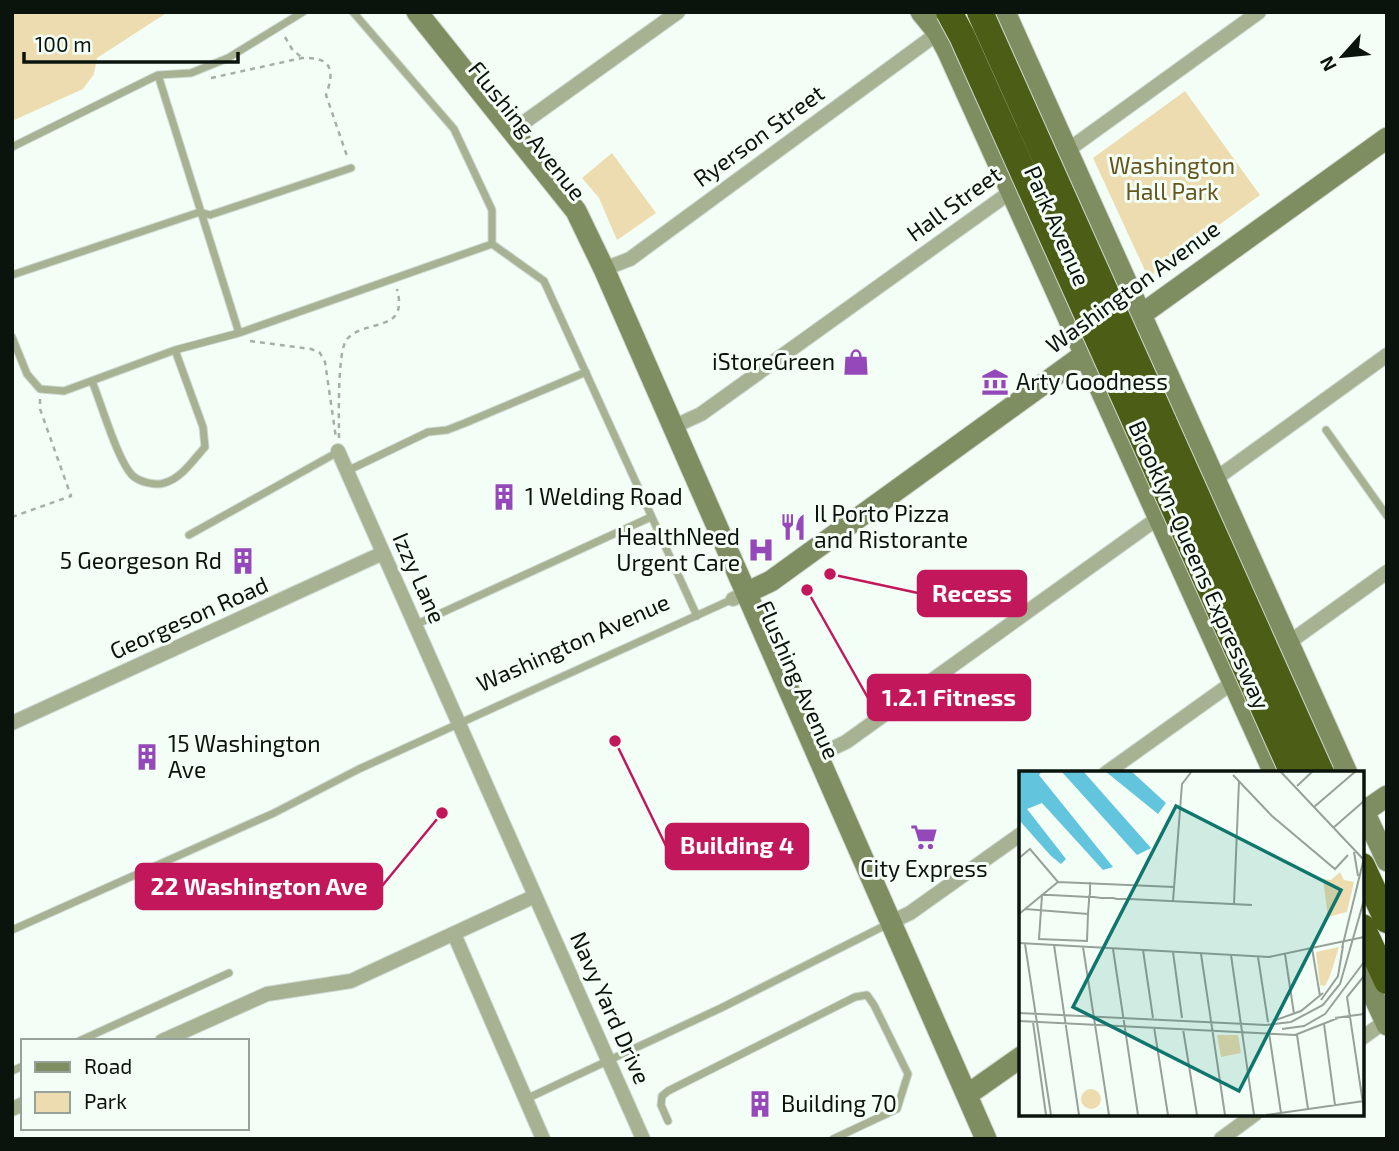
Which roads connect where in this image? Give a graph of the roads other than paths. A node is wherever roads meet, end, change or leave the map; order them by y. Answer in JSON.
{"nodes":[{"id":1,"x":303,"y":12,"type":"edge"},
{"id":2,"x":353,"y":12,"type":"edge"},
{"id":3,"x":417,"y":12,"type":"edge"},
{"id":4,"x":678,"y":12,"type":"edge"},
{"id":5,"x":921,"y":12,"type":"edge"},
{"id":6,"x":980,"y":12,"type":"edge"},
{"id":7,"x":1004,"y":12,"type":"edge"},
{"id":8,"x":1259,"y":12,"type":"edge"},
{"id":9,"x":944,"y":23,"type":"edge"},
{"id":10,"x":158,"y":75,"type":"junction"},
{"id":11,"x":512,"y":131,"type":"junction"},
{"id":12,"x":1387,"y":138,"type":"edge"},
{"id":13,"x":12,"y":147,"type":"edge"},
{"id":14,"x":1066,"y":151,"type":"junction"},
{"id":15,"x":351,"y":168,"type":"road end"},
{"id":16,"x":1012,"y":191,"type":"junction"},
{"id":17,"x":200,"y":212,"type":"junction"},
{"id":18,"x":492,"y":244,"type":"junction"},
{"id":19,"x":604,"y":269,"type":"junction"},
{"id":20,"x":12,"y":275,"type":"edge"},
{"id":21,"x":1140,"y":315,"type":"junction"},
{"id":22,"x":239,"y":333,"type":"junction"},
{"id":23,"x":12,"y":337,"type":"edge"},
{"id":24,"x":175,"y":350,"type":"junction"},
{"id":25,"x":1085,"y":354,"type":"junction"},
{"id":26,"x":1387,"y":355,"type":"edge"},
{"id":27,"x":586,"y":372,"type":"junction"},
{"id":28,"x":92,"y":381,"type":"junction"},
{"id":29,"x":673,"y":427,"type":"junction"},
{"id":30,"x":1326,"y":430,"type":"dead end"},
{"id":31,"x":338,"y":451,"type":"joint"},
{"id":32,"x":347,"y":471,"type":"junction"},
{"id":33,"x":1214,"y":480,"type":"junction"},
{"id":34,"x":1387,"y":516,"type":"edge"},
{"id":35,"x":651,"y":517,"type":"junction"},
{"id":36,"x":1158,"y":518,"type":"junction"},
{"id":37,"x":189,"y":535,"type":"dead end"},
{"id":38,"x":383,"y":553,"type":"junction"},
{"id":39,"x":1387,"y":572,"type":"edge"},
{"id":40,"x":740,"y":596,"type":"junction"},
{"id":41,"x":697,"y":616,"type":"junction"},
{"id":42,"x":415,"y":625,"type":"junction"},
{"id":43,"x":1287,"y":644,"type":"junction"},
{"id":44,"x":1233,"y":682,"type":"junction"},
{"id":45,"x":12,"y":723,"type":"edge"},
{"id":46,"x":459,"y":723,"type":"junction"},
{"id":47,"x":816,"y":756,"type":"junction"},
{"id":48,"x":1109,"y":771,"type":"edge"},
{"id":49,"x":1273,"y":771,"type":"edge"},
{"id":50,"x":1292,"y":771,"type":"edge"},
{"id":51,"x":1320,"y":771,"type":"edge"},
{"id":52,"x":1346,"y":771,"type":"edge"},
{"id":53,"x":1387,"y":796,"type":"edge"},
{"id":54,"x":1364,"y":810,"type":"edge"},
{"id":55,"x":1364,"y":813,"type":"edge"},
{"id":56,"x":1019,"y":835,"type":"edge"},
{"id":57,"x":1387,"y":861,"type":"edge"},
{"id":58,"x":1364,"y":870,"type":"edge"},
{"id":59,"x":535,"y":896,"type":"junction"},
{"id":60,"x":1387,"y":920,"type":"edge"},
{"id":61,"x":890,"y":923,"type":"junction"},
{"id":62,"x":12,"y":930,"type":"edge"},
{"id":63,"x":1364,"y":931,"type":"edge"},
{"id":64,"x":454,"y":934,"type":"junction"},
{"id":65,"x":229,"y":973,"type":"dead end"},
{"id":66,"x":1364,"y":975,"type":"edge"},
{"id":67,"x":1387,"y":981,"type":"edge"},
{"id":68,"x":1386,"y":1022,"type":"edge"},
{"id":69,"x":1364,"y":1037,"type":"edge"},
{"id":70,"x":83,"y":1039,"type":"edge"},
{"id":71,"x":166,"y":1039,"type":"edge"},
{"id":72,"x":1019,"y":1058,"type":"edge"},
{"id":73,"x":609,"y":1062,"type":"junction"},
{"id":74,"x":967,"y":1095,"type":"junction"},
{"id":75,"x":526,"y":1099,"type":"junction"},
{"id":76,"x":1252,"y":1116,"type":"edge"},
{"id":77,"x":668,"y":1121,"type":"dead end"},
{"id":78,"x":543,"y":1139,"type":"edge"},
{"id":79,"x":643,"y":1139,"type":"edge"},
{"id":80,"x":833,"y":1139,"type":"edge"},
{"id":81,"x":986,"y":1139,"type":"edge"},
{"id":82,"x":1221,"y":1139,"type":"edge"}],
"edges":[{"from":1,"to":10,"type":"lane"},
{"from":2,"to":18,"type":"lane"},
{"from":3,"to":11,"type":"main road","name":"Flushing Avenue"},
{"from":4,"to":11,"type":"street"},
{"from":5,"to":9,"type":"main road","name":"Park Avenue"},
{"from":6,"to":51,"type":"highway","name":"Brooklyn-Queens Expressway","bridge":true},
{"from":7,"to":14,"type":"main road","name":"Park Avenue"},
{"from":8,"to":14,"type":"street","name":"Hall Street"},
{"from":9,"to":16,"type":"main road","name":"Park Avenue"},
{"from":9,"to":19,"type":"street","name":"Ryerson Street"},
{"from":9,"to":50,"type":"highway","name":"Brooklyn-Queens Expressway","bridge":true},
{"from":10,"to":13,"type":"lane"},
{"from":10,"to":17,"type":"lane"},
{"from":11,"to":19,"type":"main road","name":"Flushing Avenue"},
{"from":12,"to":21,"type":"main road","name":"Washington Avenue"},
{"from":14,"to":16,"type":"street","name":"Hall Street"},
{"from":14,"to":21,"type":"main road","name":"Park Avenue"},
{"from":15,"to":17,"type":"lane"},
{"from":16,"to":25,"type":"main road","name":"Park Avenue"},
{"from":16,"to":29,"type":"street","name":"Hall Street"},
{"from":17,"to":20,"type":"lane"},
{"from":17,"to":22,"type":"lane"},
{"from":18,"to":22,"type":"lane"},
{"from":18,"to":27,"type":"lane"},
{"from":19,"to":29,"type":"main road","name":"Flushing Avenue"},
{"from":21,"to":25,"type":"main road","name":"Washington Avenue"},
{"from":21,"to":33,"type":"main road","name":"Park Avenue"},
{"from":22,"to":24,"type":"lane"},
{"from":23,"to":28,"type":"lane"},
{"from":24,"to":28,"type":"lane"},
{"from":24,"to":28,"type":"lane"},
{"from":25,"to":36,"type":"main road","name":"Park Avenue"},
{"from":25,"to":40,"type":"main road","name":"Washington Avenue"},
{"from":26,"to":33,"type":"street"},
{"from":27,"to":32,"type":"lane"},
{"from":27,"to":35,"type":"lane"},
{"from":29,"to":40,"type":"main road","name":"Flushing Avenue"},
{"from":30,"to":34,"type":"lane"},
{"from":31,"to":32,"type":"street","name":"Izzy Lane"},
{"from":31,"to":37,"type":"lane"},
{"from":32,"to":38,"type":"street","name":"Izzy Lane"},
{"from":33,"to":43,"type":"main road","name":"Park Avenue"},
{"from":35,"to":41,"type":"lane"},
{"from":35,"to":42,"type":"lane"},
{"from":36,"to":44,"type":"main road","name":"Park Avenue"},
{"from":36,"to":47,"type":"street"},
{"from":38,"to":42,"type":"street","name":"Izzy Lane"},
{"from":38,"to":45,"type":"street","name":"Georgeson Road"},
{"from":39,"to":43,"type":"street"},
{"from":40,"to":41,"type":"lane","name":"Washington Avenue"},
{"from":40,"to":47,"type":"main road","name":"Flushing Avenue"},
{"from":41,"to":46,"type":"lane","name":"Washington Avenue"},
{"from":42,"to":46,"type":"street","name":"Izzy Lane"},
{"from":43,"to":44,"type":"street"},
{"from":43,"to":52,"type":"main road","name":"Park Avenue"},
{"from":44,"to":48,"type":"street"},
{"from":44,"to":49,"type":"main road","name":"Park Avenue"},
{"from":46,"to":59,"type":"street","name":"Navy Yard Drive"},
{"from":46,"to":62,"type":"lane","name":"Washington Avenue"},
{"from":47,"to":61,"type":"main road","name":"Flushing Avenue"},
{"from":53,"to":54,"type":"main road"},
{"from":55,"to":57,"type":"main road"},
{"from":56,"to":61,"type":"street"},
{"from":58,"to":60,"type":"highway"},
{"from":59,"to":64,"type":"street"},
{"from":59,"to":73,"type":"street","name":"Navy Yard Drive"},
{"from":61,"to":73,"type":"lane"},
{"from":61,"to":74,"type":"main road","name":"Flushing Avenue"},
{"from":63,"to":67,"type":"highway"},
{"from":64,"to":71,"type":"street"},
{"from":64,"to":75,"type":"street"},
{"from":65,"to":70,"type":"lane"},
{"from":66,"to":68,"type":"main road"},
{"from":68,"to":69,"type":"street"},
{"from":72,"to":74,"type":"main road"},
{"from":73,"to":75,"type":"lane"},
{"from":73,"to":79,"type":"street","name":"Navy Yard Drive"},
{"from":74,"to":81,"type":"main road","name":"Flushing Avenue"},
{"from":75,"to":78,"type":"street"},
{"from":76,"to":82,"type":"street"},
{"from":77,"to":80,"type":"lane"}]}
